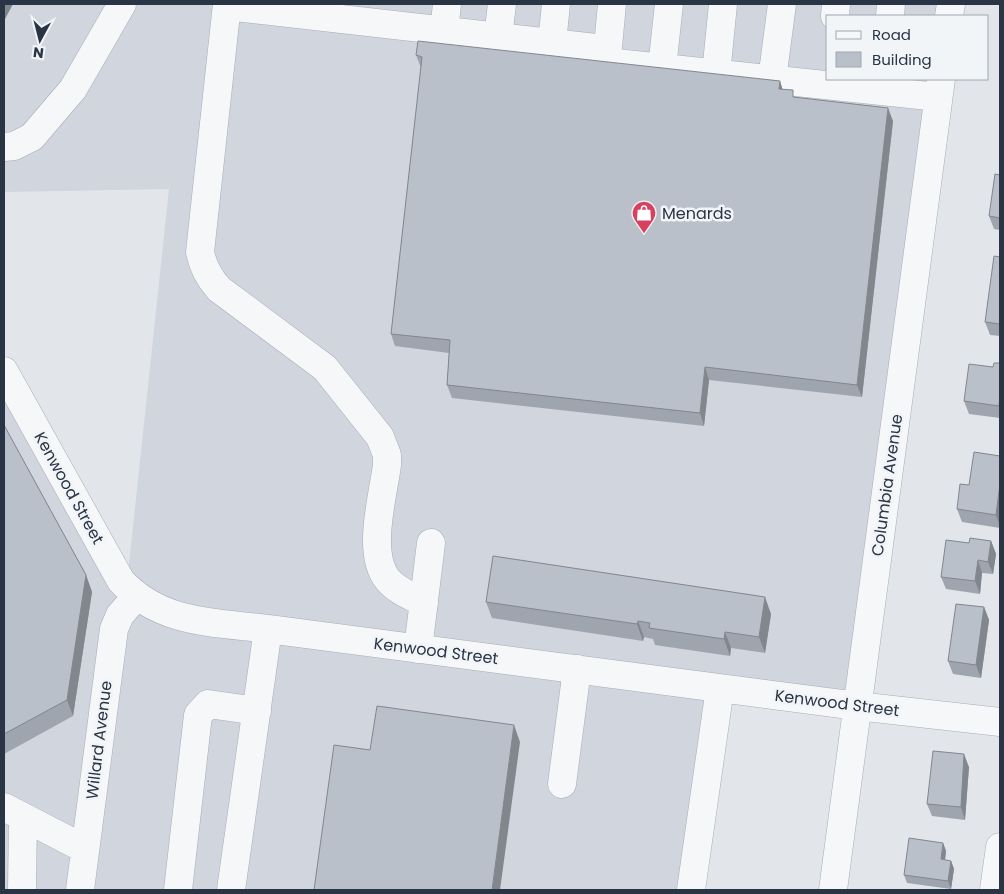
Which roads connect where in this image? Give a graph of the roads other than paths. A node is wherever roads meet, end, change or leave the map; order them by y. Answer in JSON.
{"nodes":[{"id":1,"x":122,"y":4,"type":"edge"},
{"id":2,"x":447,"y":4,"type":"edge"},
{"id":3,"x":502,"y":4,"type":"edge"},
{"id":4,"x":556,"y":4,"type":"edge"},
{"id":5,"x":612,"y":4,"type":"edge"},
{"id":6,"x":669,"y":4,"type":"edge"},
{"id":7,"x":723,"y":4,"type":"edge"},
{"id":8,"x":782,"y":4,"type":"edge"},
{"id":9,"x":227,"y":5,"type":"edge"},
{"id":10,"x":387,"y":14,"type":"edge"},
{"id":11,"x":444,"y":31,"type":"junction"},
{"id":12,"x":498,"y":37,"type":"junction"},
{"id":13,"x":552,"y":43,"type":"junction"},
{"id":14,"x":607,"y":57,"type":"junction"},
{"id":15,"x":662,"y":68,"type":"junction"},
{"id":16,"x":716,"y":74,"type":"junction"},
{"id":17,"x":772,"y":80,"type":"junction"},
{"id":18,"x":828,"y":82,"type":"edge"},
{"id":19,"x":883,"y":85,"type":"edge"},
{"id":20,"x":939,"y":88,"type":"edge"},
{"id":21,"x":4,"y":147,"type":"edge"},
{"id":22,"x":4,"y":371,"type":"edge"},
{"id":23,"x":431,"y":543,"type":"dead end"},
{"id":24,"x":136,"y":597,"type":"junction"},
{"id":25,"x":424,"y":602,"type":"junction"},
{"id":26,"x":268,"y":629,"type":"junction"},
{"id":27,"x":418,"y":649,"type":"junction"},
{"id":28,"x":576,"y":669,"type":"junction"},
{"id":29,"x":720,"y":688,"type":"junction"},
{"id":30,"x":857,"y":706,"type":"junction"},
{"id":31,"x":257,"y":711,"type":"junction"},
{"id":32,"x":1000,"y":722,"type":"edge"},
{"id":33,"x":562,"y":784,"type":"dead end"},
{"id":34,"x":10,"y":812,"type":"edge"},
{"id":35,"x":85,"y":849,"type":"junction"},
{"id":36,"x":1000,"y":857,"type":"edge"},
{"id":37,"x":22,"y":890,"type":"edge"},
{"id":38,"x":80,"y":890,"type":"edge"},
{"id":39,"x":178,"y":890,"type":"edge"},
{"id":40,"x":231,"y":890,"type":"edge"},
{"id":41,"x":691,"y":890,"type":"edge"},
{"id":42,"x":833,"y":890,"type":"edge"},
{"id":43,"x":994,"y":890,"type":"edge"}],
"edges":[{"from":1,"to":21,"type":"street"},
{"from":2,"to":11,"type":"street"},
{"from":3,"to":12,"type":"street"},
{"from":4,"to":13,"type":"street"},
{"from":5,"to":14,"type":"street"},
{"from":6,"to":15,"type":"street"},
{"from":7,"to":16,"type":"street"},
{"from":8,"to":17,"type":"street"},
{"from":9,"to":10,"type":"street"},
{"from":9,"to":25,"type":"street"},
{"from":10,"to":11,"type":"street"},
{"from":11,"to":12,"type":"street"},
{"from":12,"to":13,"type":"street"},
{"from":13,"to":14,"type":"street"},
{"from":14,"to":15,"type":"street"},
{"from":15,"to":16,"type":"street"},
{"from":16,"to":17,"type":"street"},
{"from":17,"to":18,"type":"street"},
{"from":18,"to":19,"type":"street"},
{"from":19,"to":20,"type":"street"},
{"from":20,"to":30,"type":"street","name":"Columbia Avenue"},
{"from":22,"to":24,"type":"street","name":"Kenwood Street"},
{"from":23,"to":25,"type":"street"},
{"from":24,"to":26,"type":"street","name":"Kenwood Street"},
{"from":24,"to":35,"type":"street","name":"Willard Avenue"},
{"from":25,"to":27,"type":"street"},
{"from":26,"to":27,"type":"street","name":"Kenwood Street"},
{"from":26,"to":31,"type":"street"},
{"from":27,"to":28,"type":"street","name":"Kenwood Street"},
{"from":28,"to":29,"type":"street","name":"Kenwood Street"},
{"from":28,"to":33,"type":"street"},
{"from":29,"to":30,"type":"street","name":"Kenwood Street"},
{"from":29,"to":41,"type":"street"},
{"from":30,"to":32,"type":"street","name":"Kenwood Street"},
{"from":30,"to":42,"type":"street","name":"Columbia Avenue"},
{"from":31,"to":39,"type":"street"},
{"from":31,"to":40,"type":"street"},
{"from":34,"to":35,"type":"street"},
{"from":34,"to":37,"type":"street"},
{"from":35,"to":38,"type":"street","name":"Willard Avenue"},
{"from":36,"to":43,"type":"street"}]}
